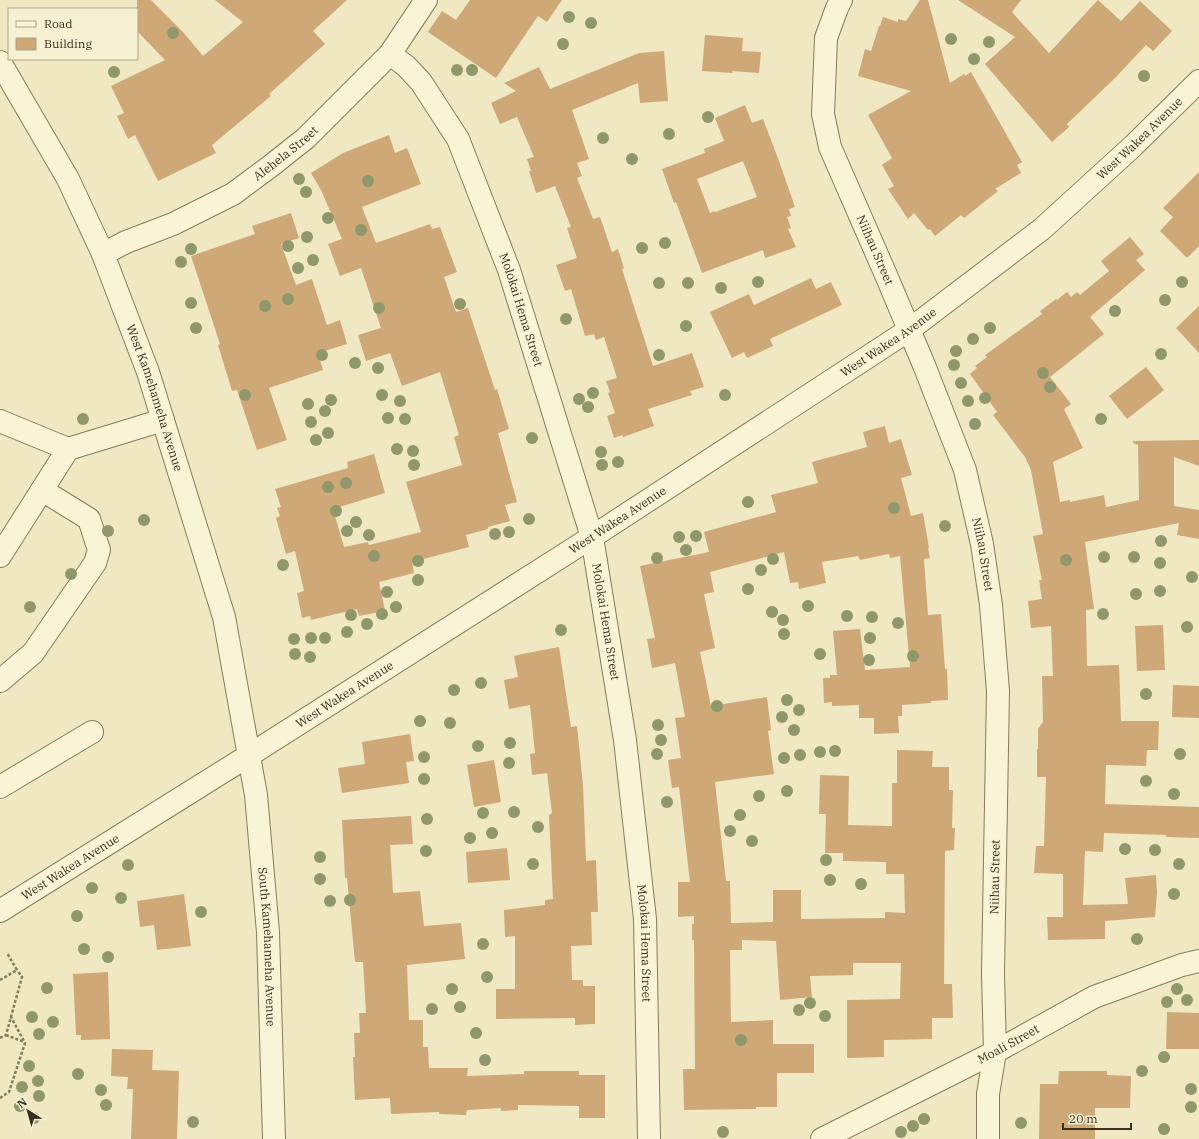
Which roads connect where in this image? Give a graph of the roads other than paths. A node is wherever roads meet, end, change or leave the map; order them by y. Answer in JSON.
{"nodes":[{"id":1,"x":426,"y":0,"type":"edge"},
{"id":2,"x":841,"y":0,"type":"edge"},
{"id":3,"x":390,"y":54,"type":"junction"},
{"id":4,"x":0,"y":62,"type":"edge"},
{"id":5,"x":1199,"y":81,"type":"edge"},
{"id":6,"x":103,"y":254,"type":"junction"},
{"id":7,"x":909,"y":330,"type":"junction"},
{"id":8,"x":163,"y":420,"type":"junction"},
{"id":9,"x":0,"y":421,"type":"edge"},
{"id":10,"x":68,"y":449,"type":"junction"},
{"id":11,"x":42,"y":490,"type":"junction"},
{"id":12,"x":592,"y":537,"type":"junction"},
{"id":13,"x":0,"y":556,"type":"edge"},
{"id":14,"x":0,"y":681,"type":"edge"},
{"id":15,"x":92,"y":732,"type":"dead end"},
{"id":16,"x":248,"y":756,"type":"junction"},
{"id":17,"x":0,"y":787,"type":"edge"},
{"id":18,"x":0,"y":911,"type":"edge"},
{"id":19,"x":1199,"y":961,"type":"edge"},
{"id":20,"x":995,"y":1052,"type":"junction"},
{"id":21,"x":274,"y":1139,"type":"edge"},
{"id":22,"x":648,"y":1139,"type":"edge"},
{"id":23,"x":822,"y":1139,"type":"edge"},
{"id":24,"x":988,"y":1139,"type":"edge"}],
"edges":[{"from":1,"to":3,"type":"street","name":"Alehela Street"},
{"from":2,"to":7,"type":"street","name":"Niihau Street"},
{"from":3,"to":6,"type":"street","name":"Alehela Street"},
{"from":3,"to":12,"type":"street","name":"Molokai Hema Street"},
{"from":4,"to":6,"type":"street","name":"West Kamehameha Avenue"},
{"from":5,"to":7,"type":"street","name":"West Wakea Avenue"},
{"from":6,"to":8,"type":"street","name":"West Kamehameha Avenue"},
{"from":7,"to":12,"type":"street","name":"West Wakea Avenue"},
{"from":7,"to":20,"type":"street","name":"Niihau Street"},
{"from":8,"to":10,"type":"street"},
{"from":8,"to":16,"type":"street","name":"West Kamehameha Avenue"},
{"from":9,"to":10,"type":"street"},
{"from":10,"to":11,"type":"street"},
{"from":11,"to":13,"type":"street"},
{"from":11,"to":14,"type":"street"},
{"from":12,"to":16,"type":"street","name":"West Wakea Avenue"},
{"from":12,"to":22,"type":"street","name":"Molokai Hema Street"},
{"from":15,"to":17,"type":"street"},
{"from":16,"to":18,"type":"street","name":"West Wakea Avenue"},
{"from":16,"to":21,"type":"street","name":"South Kamehameha Avenue"},
{"from":19,"to":20,"type":"street","name":"Moali Street"},
{"from":20,"to":23,"type":"street","name":"Moali Street"},
{"from":20,"to":24,"type":"street","name":"Niihau Street"}]}
